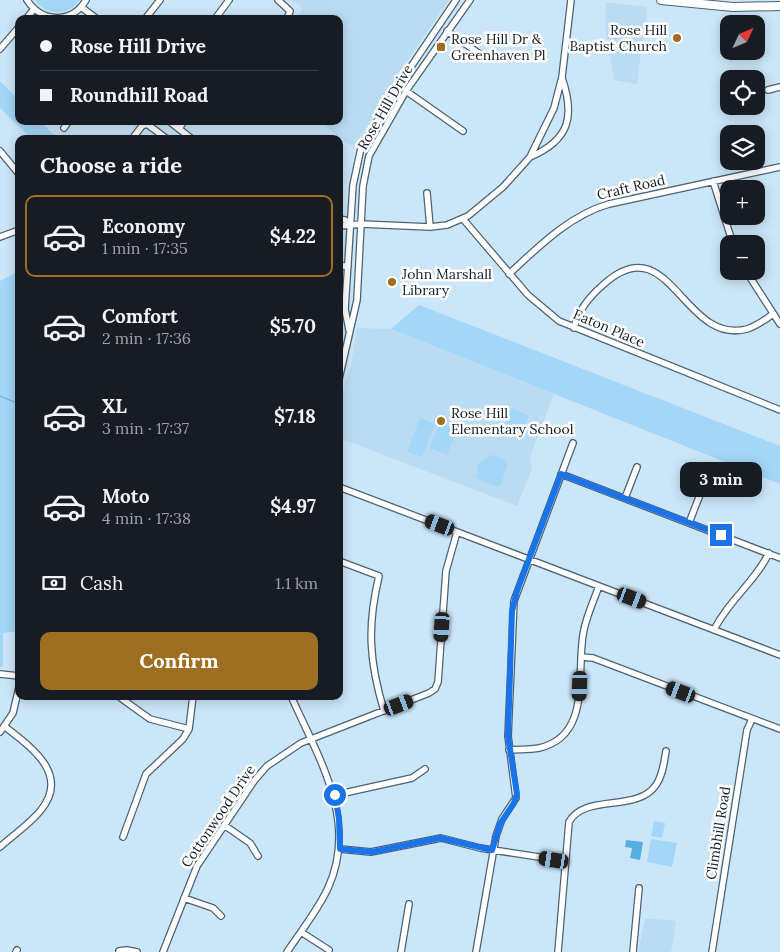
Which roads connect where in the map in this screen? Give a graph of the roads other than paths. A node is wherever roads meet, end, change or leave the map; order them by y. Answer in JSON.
{"nodes":[{"id":1,"x":27,"y":0,"type":"edge"},
{"id":2,"x":86,"y":0,"type":"edge"},
{"id":3,"x":160,"y":0,"type":"edge"},
{"id":4,"x":229,"y":0,"type":"edge"},
{"id":5,"x":278,"y":0,"type":"edge"},
{"id":6,"x":456,"y":0,"type":"edge"},
{"id":7,"x":470,"y":0,"type":"edge"},
{"id":8,"x":571,"y":0,"type":"edge"},
{"id":9,"x":661,"y":0,"type":"edge"},
{"id":10,"x":769,"y":3,"type":"edge"},
{"id":11,"x":746,"y":4,"type":"edge"},
{"id":12,"x":780,"y":6,"type":"edge"},
{"id":13,"x":81,"y":7,"type":"junction"},
{"id":14,"x":34,"y":9,"type":"junction"},
{"id":15,"x":29,"y":15,"type":"edge"},
{"id":16,"x":44,"y":15,"type":"edge"},
{"id":17,"x":69,"y":15,"type":"edge"},
{"id":18,"x":92,"y":15,"type":"edge"},
{"id":19,"x":149,"y":15,"type":"edge"},
{"id":20,"x":218,"y":15,"type":"edge"},
{"id":21,"x":288,"y":15,"type":"edge"},
{"id":22,"x":447,"y":31,"type":"junction"},
{"id":23,"x":15,"y":32,"type":"edge"},
{"id":24,"x":0,"y":49,"type":"edge"},
{"id":25,"x":495,"y":58,"type":"dead end"},
{"id":26,"x":562,"y":77,"type":"junction"},
{"id":27,"x":780,"y":87,"type":"edge"},
{"id":28,"x":768,"y":90,"type":"dead end"},
{"id":29,"x":406,"y":91,"type":"junction"},
{"id":30,"x":66,"y":125,"type":"edge"},
{"id":31,"x":149,"y":125,"type":"edge"},
{"id":32,"x":149,"y":125,"type":"edge"},
{"id":33,"x":174,"y":125,"type":"edge"},
{"id":34,"x":182,"y":125,"type":"edge"},
{"id":35,"x":64,"y":128,"type":"dead end"},
{"id":36,"x":179,"y":129,"type":"junction"},
{"id":37,"x":463,"y":131,"type":"dead end"},
{"id":38,"x":135,"y":135,"type":"edge"},
{"id":39,"x":163,"y":135,"type":"edge"},
{"id":40,"x":187,"y":135,"type":"edge"},
{"id":41,"x":0,"y":151,"type":"edge"},
{"id":42,"x":530,"y":157,"type":"junction"},
{"id":43,"x":780,"y":167,"type":"edge"},
{"id":44,"x":15,"y":169,"type":"edge"},
{"id":45,"x":713,"y":181,"type":"junction"},
{"id":46,"x":427,"y":193,"type":"dead end"},
{"id":47,"x":463,"y":219,"type":"junction"},
{"id":48,"x":343,"y":220,"type":"edge"},
{"id":49,"x":356,"y":224,"type":"junction"},
{"id":50,"x":343,"y":226,"type":"edge"},
{"id":51,"x":430,"y":228,"type":"junction"},
{"id":52,"x":15,"y":231,"type":"edge"},
{"id":53,"x":730,"y":235,"type":"edge"},
{"id":54,"x":0,"y":237,"type":"edge"},
{"id":55,"x":343,"y":266,"type":"edge"},
{"id":56,"x":348,"y":267,"type":"junction"},
{"id":57,"x":509,"y":274,"type":"junction"},
{"id":58,"x":752,"y":280,"type":"edge"},
{"id":59,"x":773,"y":314,"type":"junction"},
{"id":60,"x":780,"y":324,"type":"edge"},
{"id":61,"x":574,"y":328,"type":"junction"},
{"id":62,"x":349,"y":330,"type":"junction"},
{"id":63,"x":343,"y":357,"type":"edge"},
{"id":64,"x":780,"y":410,"type":"edge"},
{"id":65,"x":573,"y":443,"type":"dead end"},
{"id":66,"x":637,"y":467,"type":"dead end"},
{"id":67,"x":561,"y":474,"type":"junction"},
{"id":68,"x":343,"y":489,"type":"edge"},
{"id":69,"x":701,"y":492,"type":"dead end"},
{"id":70,"x":624,"y":498,"type":"junction"},
{"id":71,"x":690,"y":523,"type":"junction"},
{"id":72,"x":457,"y":532,"type":"junction"},
{"id":73,"x":769,"y":553,"type":"junction"},
{"id":74,"x":780,"y":558,"type":"edge"},
{"id":75,"x":528,"y":559,"type":"junction"},
{"id":76,"x":343,"y":562,"type":"edge"},
{"id":77,"x":599,"y":586,"type":"junction"},
{"id":78,"x":714,"y":630,"type":"junction"},
{"id":79,"x":780,"y":654,"type":"edge"},
{"id":80,"x":581,"y":657,"type":"junction"},
{"id":81,"x":0,"y":674,"type":"edge"},
{"id":82,"x":15,"y":676,"type":"edge"},
{"id":83,"x":17,"y":700,"type":"edge"},
{"id":84,"x":124,"y":700,"type":"edge"},
{"id":85,"x":193,"y":700,"type":"edge"},
{"id":86,"x":293,"y":700,"type":"edge"},
{"id":87,"x":384,"y":710,"type":"junction"},
{"id":88,"x":752,"y":719,"type":"junction"},
{"id":89,"x":2,"y":729,"type":"edge"},
{"id":90,"x":189,"y":729,"type":"junction"},
{"id":91,"x":780,"y":729,"type":"edge"},
{"id":92,"x":310,"y":739,"type":"junction"},
{"id":93,"x":509,"y":750,"type":"junction"},
{"id":94,"x":666,"y":750,"type":"dead end"},
{"id":95,"x":425,"y":770,"type":"dead end"},
{"id":96,"x":335,"y":795,"type":"junction"},
{"id":97,"x":224,"y":825,"type":"junction"},
{"id":98,"x":123,"y":837,"type":"dead end"},
{"id":99,"x":0,"y":847,"type":"edge"},
{"id":100,"x":340,"y":849,"type":"junction"},
{"id":101,"x":492,"y":850,"type":"junction"},
{"id":102,"x":258,"y":856,"type":"dead end"},
{"id":103,"x":565,"y":861,"type":"junction"},
{"id":104,"x":639,"y":888,"type":"dead end"},
{"id":105,"x":184,"y":898,"type":"junction"},
{"id":106,"x":408,"y":904,"type":"dead end"},
{"id":107,"x":221,"y":916,"type":"dead end"},
{"id":108,"x":301,"y":932,"type":"junction"},
{"id":109,"x":328,"y":950,"type":"dead end"},
{"id":110,"x":119,"y":951,"type":"edge"},
{"id":111,"x":137,"y":952,"type":"edge"},
{"id":112,"x":164,"y":952,"type":"edge"},
{"id":113,"x":287,"y":952,"type":"edge"},
{"id":114,"x":401,"y":952,"type":"edge"},
{"id":115,"x":476,"y":952,"type":"edge"},
{"id":116,"x":558,"y":952,"type":"edge"},
{"id":117,"x":633,"y":952,"type":"edge"},
{"id":118,"x":712,"y":952,"type":"edge"}],
"edges":[{"from":1,"to":14,"type":"street"},
{"from":2,"to":13,"type":"street"},
{"from":3,"to":19,"type":"street"},
{"from":4,"to":20,"type":"street"},
{"from":5,"to":21,"type":"street"},
{"from":6,"to":49,"type":"street","name":"Rose Hill Drive"},
{"from":7,"to":22,"type":"street","name":"Rose Hill Drive"},
{"from":8,"to":26,"type":"street"},
{"from":9,"to":11,"type":"main road"},
{"from":10,"to":11,"type":"main road"},
{"from":10,"to":12,"type":"main road"},
{"from":13,"to":17,"type":"street"},
{"from":13,"to":18,"type":"street"},
{"from":14,"to":15,"type":"street"},
{"from":14,"to":16,"type":"street"},
{"from":22,"to":25,"type":"street"},
{"from":22,"to":29,"type":"street","name":"Rose Hill Drive"},
{"from":23,"to":24,"type":"street"},
{"from":26,"to":42,"type":"street"},
{"from":26,"to":42,"type":"street"},
{"from":27,"to":28,"type":"street"},
{"from":29,"to":37,"type":"street"},
{"from":29,"to":49,"type":"street","name":"Rose Hill Drive"},
{"from":30,"to":35,"type":"street"},
{"from":31,"to":38,"type":"street"},
{"from":32,"to":39,"type":"street"},
{"from":33,"to":36,"type":"street"},
{"from":34,"to":36,"type":"street"},
{"from":36,"to":40,"type":"street"},
{"from":41,"to":44,"type":"street"},
{"from":42,"to":47,"type":"street"},
{"from":43,"to":45,"type":"street","name":"Craft Road"},
{"from":45,"to":53,"type":"street"},
{"from":45,"to":57,"type":"street","name":"Craft Road"},
{"from":46,"to":51,"type":"street"},
{"from":47,"to":51,"type":"street"},
{"from":47,"to":57,"type":"street","name":"Eaton Place"},
{"from":48,"to":49,"type":"street"},
{"from":49,"to":50,"type":"street"},
{"from":49,"to":51,"type":"street"},
{"from":49,"to":56,"type":"street","name":"Rose Hill Drive"},
{"from":49,"to":62,"type":"street","name":"Rose Hill Drive"},
{"from":52,"to":54,"type":"street"},
{"from":55,"to":56,"type":"street"},
{"from":56,"to":62,"type":"street","name":"Rose Hill Drive"},
{"from":57,"to":61,"type":"street","name":"Eaton Place"},
{"from":58,"to":59,"type":"street"},
{"from":59,"to":60,"type":"street"},
{"from":59,"to":61,"type":"street"},
{"from":61,"to":64,"type":"street","name":"Eaton Place"},
{"from":62,"to":63,"type":"street","name":"Rose Hill Drive"},
{"from":65,"to":67,"type":"street"},
{"from":66,"to":70,"type":"street"},
{"from":67,"to":70,"type":"street"},
{"from":67,"to":75,"type":"street"},
{"from":68,"to":72,"type":"street"},
{"from":69,"to":71,"type":"street"},
{"from":70,"to":71,"type":"street"},
{"from":71,"to":73,"type":"street"},
{"from":72,"to":75,"type":"street"},
{"from":72,"to":87,"type":"street","name":"Cottonwood Drive"},
{"from":73,"to":74,"type":"street"},
{"from":73,"to":78,"type":"street"},
{"from":75,"to":77,"type":"street"},
{"from":75,"to":93,"type":"street"},
{"from":76,"to":87,"type":"street"},
{"from":77,"to":78,"type":"street"},
{"from":77,"to":80,"type":"street"},
{"from":78,"to":79,"type":"street"},
{"from":80,"to":88,"type":"street"},
{"from":80,"to":93,"type":"street"},
{"from":81,"to":82,"type":"street"},
{"from":83,"to":89,"type":"street"},
{"from":84,"to":90,"type":"street"},
{"from":85,"to":90,"type":"street"},
{"from":86,"to":92,"type":"street"},
{"from":87,"to":92,"type":"street","name":"Cottonwood Drive"},
{"from":88,"to":91,"type":"street"},
{"from":88,"to":118,"type":"street","name":"Climbhill Road"},
{"from":89,"to":99,"type":"street"},
{"from":90,"to":98,"type":"street"},
{"from":92,"to":96,"type":"street"},
{"from":92,"to":97,"type":"street","name":"Cottonwood Drive"},
{"from":93,"to":101,"type":"street"},
{"from":94,"to":103,"type":"street"},
{"from":95,"to":96,"type":"street"},
{"from":96,"to":100,"type":"street"},
{"from":97,"to":102,"type":"street"},
{"from":97,"to":105,"type":"street","name":"Cottonwood Drive"},
{"from":100,"to":101,"type":"street"},
{"from":100,"to":108,"type":"street"},
{"from":101,"to":103,"type":"street"},
{"from":101,"to":115,"type":"street"},
{"from":103,"to":116,"type":"street"},
{"from":104,"to":117,"type":"street"},
{"from":105,"to":107,"type":"street"},
{"from":105,"to":112,"type":"street","name":"Cottonwood Drive"},
{"from":106,"to":114,"type":"street"},
{"from":108,"to":109,"type":"street"},
{"from":108,"to":113,"type":"street"},
{"from":110,"to":111,"type":"street"}]}
